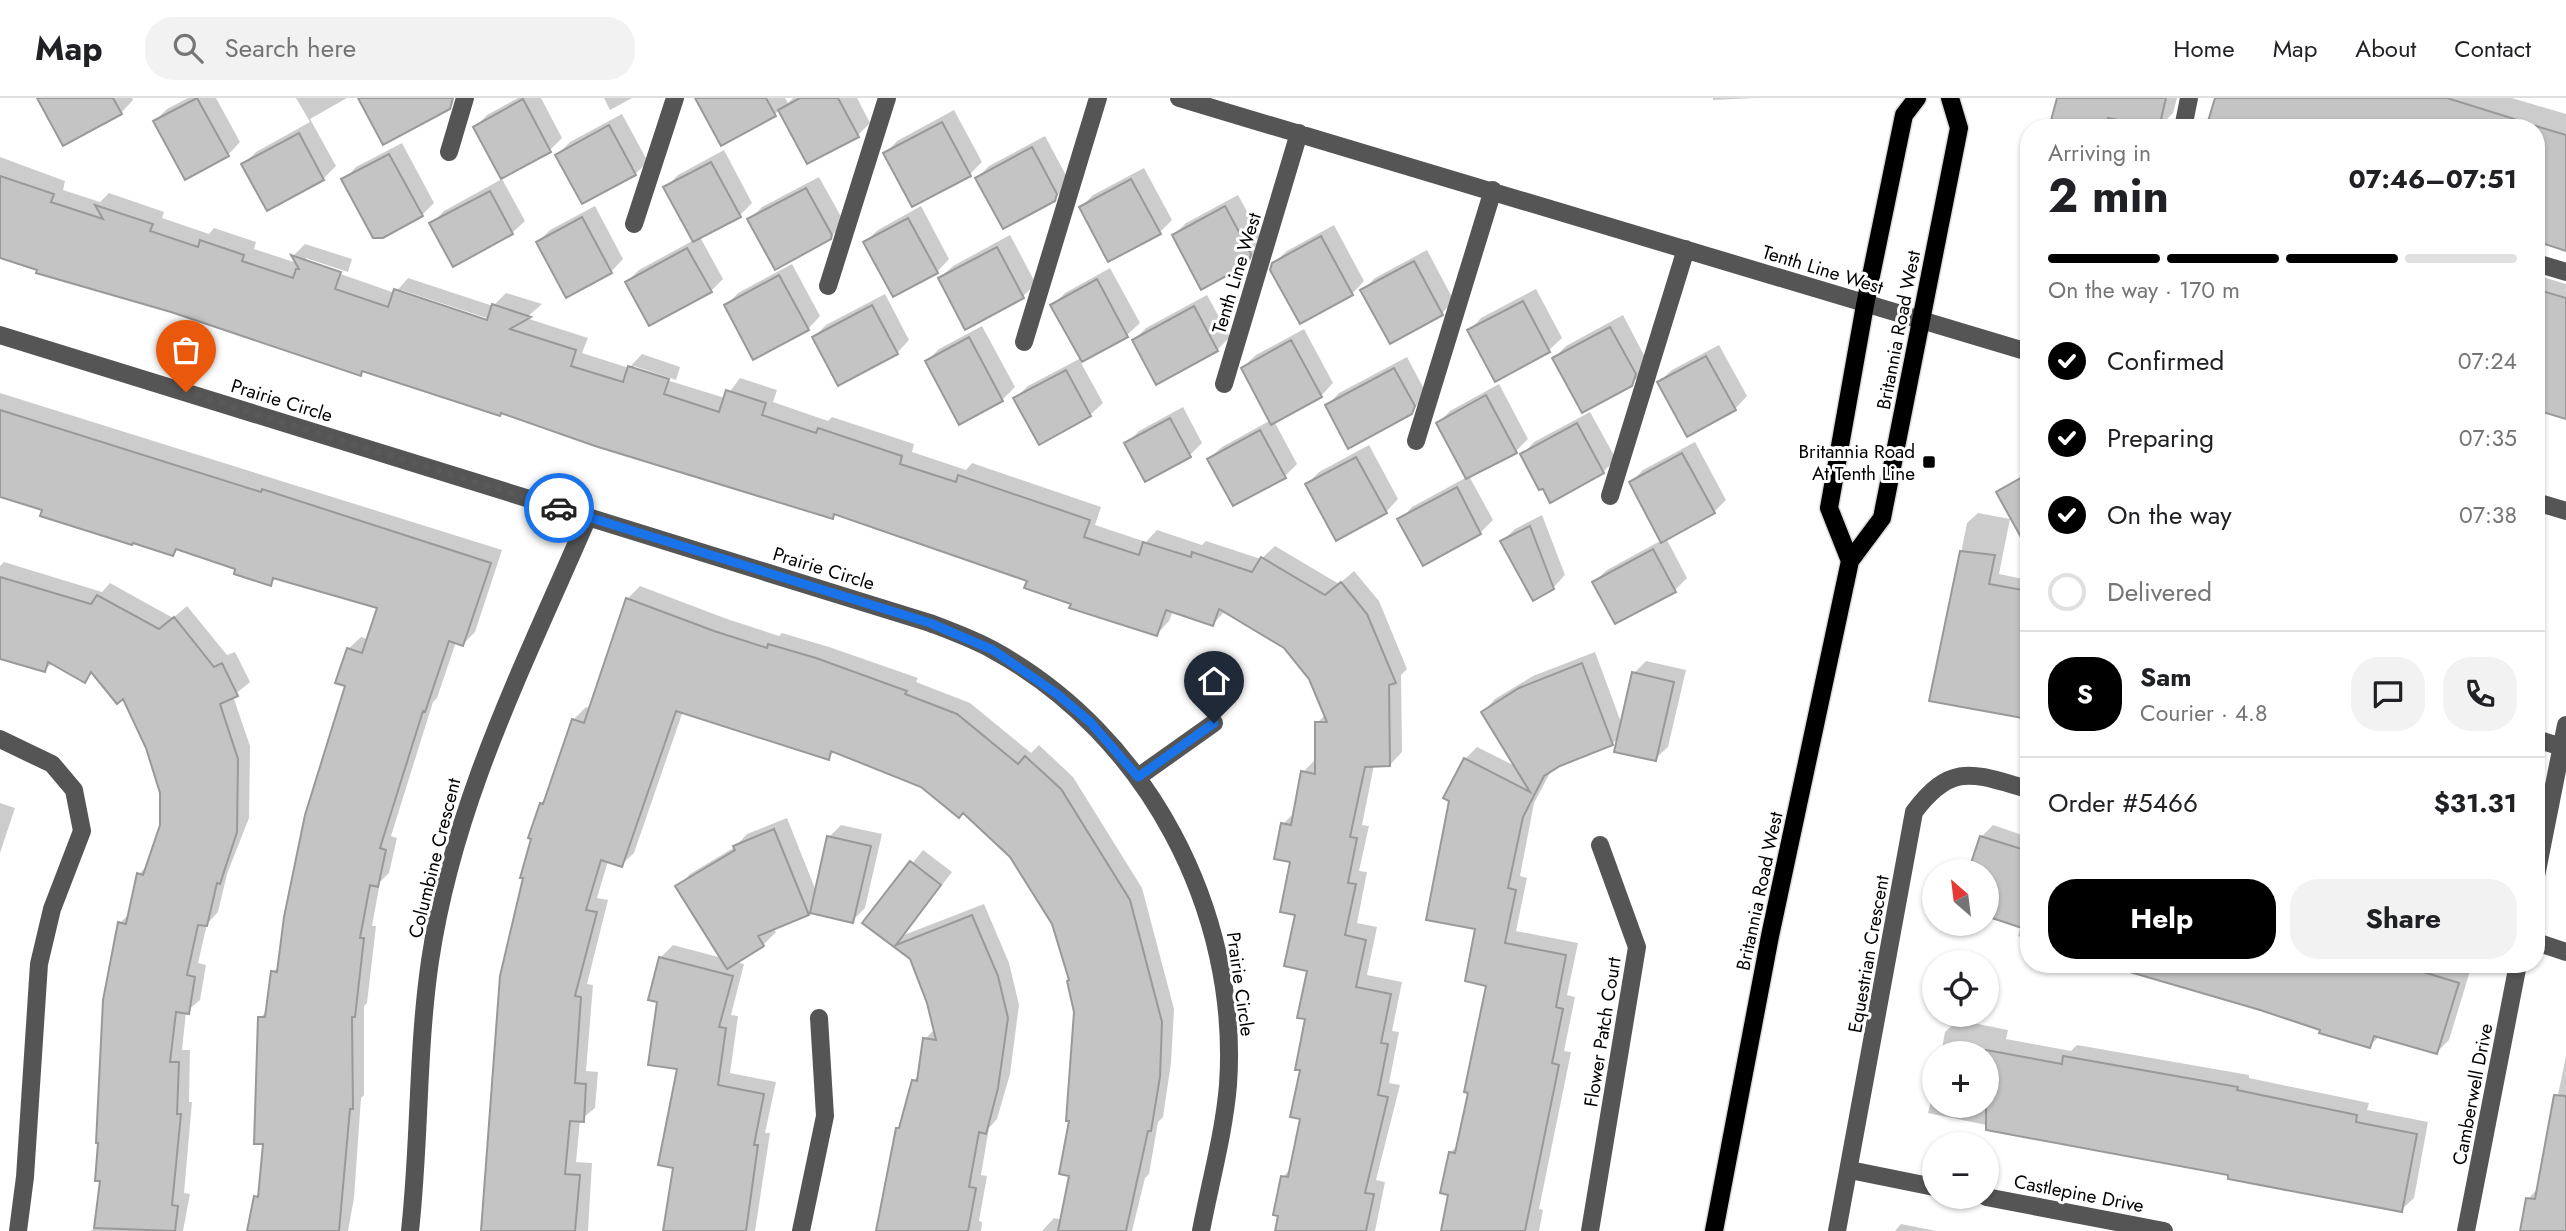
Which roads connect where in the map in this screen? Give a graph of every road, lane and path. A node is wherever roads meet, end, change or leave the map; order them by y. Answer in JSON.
{"nodes":[{"id":1,"x":465,"y":98,"type":"edge"},
{"id":2,"x":675,"y":98,"type":"edge"},
{"id":3,"x":887,"y":98,"type":"edge"},
{"id":4,"x":1098,"y":98,"type":"edge"},
{"id":5,"x":1179,"y":98,"type":"edge"},
{"id":6,"x":1917,"y":98,"type":"edge"},
{"id":7,"x":1950,"y":98,"type":"edge"},
{"id":8,"x":2189,"y":98,"type":"edge"},
{"id":9,"x":2185,"y":119,"type":"edge"},
{"id":10,"x":1299,"y":133,"type":"junction"},
{"id":11,"x":449,"y":152,"type":"dead end"},
{"id":12,"x":1493,"y":190,"type":"junction"},
{"id":13,"x":635,"y":224,"type":"dead end"},
{"id":14,"x":1686,"y":249,"type":"junction"},
{"id":15,"x":2545,"y":266,"type":"edge"},
{"id":16,"x":2566,"y":272,"type":"edge"},
{"id":17,"x":828,"y":286,"type":"dead end"},
{"id":18,"x":1865,"y":305,"type":"junction"},
{"id":19,"x":1922,"y":320,"type":"junction"},
{"id":20,"x":0,"y":335,"type":"edge"},
{"id":21,"x":1024,"y":342,"type":"dead end"},
{"id":22,"x":2020,"y":350,"type":"edge"},
{"id":23,"x":1224,"y":384,"type":"dead end"},
{"id":24,"x":1416,"y":441,"type":"dead end"},
{"id":25,"x":1610,"y":496,"type":"dead end"},
{"id":26,"x":2545,"y":505,"type":"edge"},
{"id":27,"x":2566,"y":511,"type":"edge"},
{"id":28,"x":588,"y":516,"type":"junction"},
{"id":29,"x":1850,"y":561,"type":"junction"},
{"id":30,"x":1214,"y":723,"type":"dead end"},
{"id":31,"x":2566,"y":725,"type":"edge"},
{"id":32,"x":0,"y":739,"type":"edge"},
{"id":33,"x":2545,"y":742,"type":"edge"},
{"id":34,"x":2562,"y":747,"type":"junction"},
{"id":35,"x":1138,"y":777,"type":"junction"},
{"id":36,"x":2020,"y":787,"type":"edge"},
{"id":37,"x":2545,"y":831,"type":"edge"},
{"id":38,"x":1600,"y":845,"type":"dead end"},
{"id":39,"x":2545,"y":945,"type":"edge"},
{"id":40,"x":2566,"y":952,"type":"edge"},
{"id":41,"x":2516,"y":973,"type":"edge"},
{"id":42,"x":820,"y":1018,"type":"dead end"},
{"id":43,"x":1850,"y":1170,"type":"junction"},
{"id":44,"x":1922,"y":1185,"type":"edge"},
{"id":45,"x":1999,"y":1200,"type":"edge"},
{"id":46,"x":2154,"y":1230,"type":"edge"},
{"id":47,"x":18,"y":1231,"type":"edge"},
{"id":48,"x":410,"y":1231,"type":"edge"},
{"id":49,"x":801,"y":1231,"type":"edge"},
{"id":50,"x":1201,"y":1231,"type":"edge"},
{"id":51,"x":1590,"y":1231,"type":"edge"},
{"id":52,"x":1714,"y":1231,"type":"edge"},
{"id":53,"x":1838,"y":1231,"type":"edge"},
{"id":54,"x":2466,"y":1231,"type":"edge"}],
"edges":[{"from":1,"to":11,"type":"street"},
{"from":2,"to":13,"type":"street"},
{"from":3,"to":17,"type":"street"},
{"from":4,"to":21,"type":"street"},
{"from":5,"to":10,"type":"street","name":"Tenth Line West"},
{"from":6,"to":18,"type":"main road","name":"Britannia Road West"},
{"from":7,"to":19,"type":"main road","name":"Britannia Road West"},
{"from":8,"to":9,"type":"street"},
{"from":10,"to":12,"type":"street","name":"Tenth Line West"},
{"from":10,"to":23,"type":"street","name":"Tenth Line West"},
{"from":12,"to":14,"type":"street","name":"Tenth Line West"},
{"from":12,"to":24,"type":"street"},
{"from":14,"to":18,"type":"street","name":"Tenth Line West"},
{"from":14,"to":25,"type":"street"},
{"from":15,"to":16,"type":"street"},
{"from":18,"to":19,"type":"street","name":"Tenth Line West"},
{"from":18,"to":29,"type":"main road","name":"Britannia Road West"},
{"from":19,"to":22,"type":"street","name":"Tenth Line West"},
{"from":19,"to":29,"type":"main road","name":"Britannia Road West"},
{"from":20,"to":28,"type":"street","name":"Prairie Circle"},
{"from":26,"to":27,"type":"street"},
{"from":28,"to":35,"type":"street","name":"Prairie Circle"},
{"from":28,"to":48,"type":"street","name":"Columbine Crescent"},
{"from":29,"to":52,"type":"main road","name":"Britannia Road West"},
{"from":30,"to":35,"type":"street"},
{"from":31,"to":34,"type":"street"},
{"from":32,"to":47,"type":"street"},
{"from":33,"to":34,"type":"street"},
{"from":34,"to":37,"type":"street"},
{"from":35,"to":50,"type":"street","name":"Prairie Circle"},
{"from":36,"to":43,"type":"street","name":"Equestrian Crescent"},
{"from":38,"to":51,"type":"street","name":"Flower Patch Court"},
{"from":39,"to":40,"type":"street"},
{"from":41,"to":54,"type":"street","name":"Camberwell Drive"},
{"from":42,"to":49,"type":"street"},
{"from":43,"to":44,"type":"street"},
{"from":43,"to":53,"type":"street","name":"Equestrian Crescent"},
{"from":45,"to":46,"type":"street","name":"Castlepine Drive"}]}
